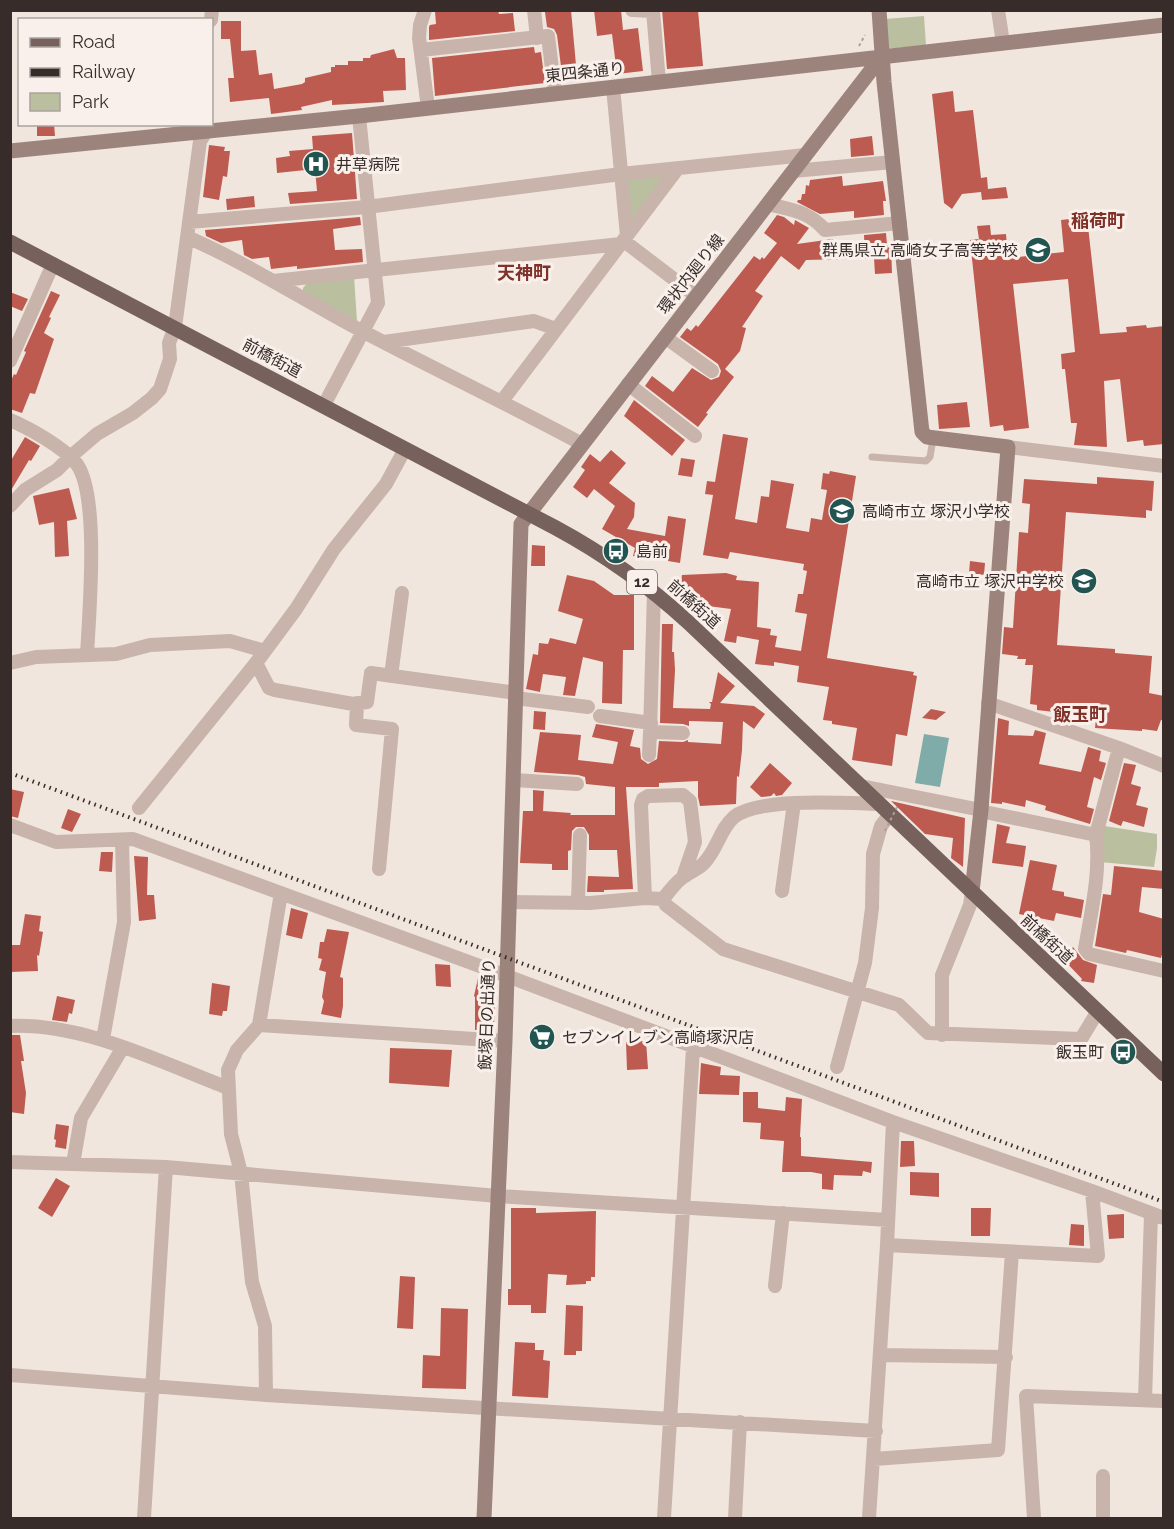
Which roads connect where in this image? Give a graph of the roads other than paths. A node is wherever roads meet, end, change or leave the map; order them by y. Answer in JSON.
{"nodes":[{"id":1,"x":425,"y":10,"type":"edge"},
{"id":2,"x":534,"y":10,"type":"edge"},
{"id":3,"x":632,"y":10,"type":"edge"},
{"id":4,"x":879,"y":10,"type":"edge"},
{"id":5,"x":999,"y":10,"type":"edge"},
{"id":6,"x":1164,"y":25,"type":"edge"},
{"id":7,"x":537,"y":38,"type":"junction"},
{"id":8,"x":1003,"y":43,"type":"junction"},
{"id":9,"x":421,"y":50,"type":"junction"},
{"id":10,"x":882,"y":56,"type":"junction"},
{"id":11,"x":659,"y":82,"type":"junction"},
{"id":12,"x":613,"y":87,"type":"junction"},
{"id":13,"x":555,"y":94,"type":"junction"},
{"id":14,"x":428,"y":108,"type":"junction"},
{"id":15,"x":359,"y":116,"type":"junction"},
{"id":16,"x":206,"y":128,"type":"edge"},
{"id":17,"x":10,"y":151,"type":"edge"},
{"id":18,"x":805,"y":156,"type":"junction"},
{"id":19,"x":893,"y":162,"type":"junction"},
{"id":20,"x":678,"y":168,"type":"junction"},
{"id":21,"x":793,"y":171,"type":"junction"},
{"id":22,"x":621,"y":174,"type":"junction"},
{"id":23,"x":768,"y":204,"type":"junction"},
{"id":24,"x":367,"y":207,"type":"junction"},
{"id":25,"x":189,"y":222,"type":"junction"},
{"id":26,"x":900,"y":224,"type":"junction"},
{"id":27,"x":188,"y":237,"type":"junction"},
{"id":28,"x":624,"y":240,"type":"junction"},
{"id":29,"x":10,"y":242,"type":"edge"},
{"id":30,"x":53,"y":264,"type":"junction"},
{"id":31,"x":376,"y":270,"type":"junction"},
{"id":32,"x":273,"y":281,"type":"junction"},
{"id":33,"x":696,"y":297,"type":"junction"},
{"id":34,"x":175,"y":327,"type":"junction"},
{"id":35,"x":556,"y":329,"type":"junction"},
{"id":36,"x":363,"y":332,"type":"junction"},
{"id":37,"x":665,"y":337,"type":"junction"},
{"id":38,"x":384,"y":342,"type":"junction"},
{"id":39,"x":10,"y":361,"type":"edge"},
{"id":40,"x":712,"y":371,"type":"dead end"},
{"id":41,"x":628,"y":384,"type":"junction"},
{"id":42,"x":502,"y":401,"type":"junction"},
{"id":43,"x":324,"y":405,"type":"junction"},
{"id":44,"x":10,"y":420,"type":"edge"},
{"id":45,"x":695,"y":436,"type":"dead end"},
{"id":46,"x":933,"y":438,"type":"junction"},
{"id":47,"x":582,"y":444,"type":"junction"},
{"id":48,"x":1008,"y":447,"type":"junction"},
{"id":49,"x":405,"y":449,"type":"junction"},
{"id":50,"x":70,"y":457,"type":"junction"},
{"id":51,"x":872,"y":457,"type":"dead end"},
{"id":52,"x":1164,"y":466,"type":"edge"},
{"id":53,"x":10,"y":506,"type":"edge"},
{"id":54,"x":528,"y":514,"type":"junction"},
{"id":55,"x":654,"y":592,"type":"junction"},
{"id":56,"x":402,"y":593,"type":"dead end"},
{"id":57,"x":265,"y":651,"type":"junction"},
{"id":58,"x":87,"y":655,"type":"junction"},
{"id":59,"x":10,"y":663,"type":"edge"},
{"id":60,"x":256,"y":663,"type":"junction"},
{"id":61,"x":390,"y":676,"type":"junction"},
{"id":62,"x":515,"y":696,"type":"junction"},
{"id":63,"x":357,"y":703,"type":"junction"},
{"id":64,"x":988,"y":704,"type":"junction"},
{"id":65,"x":588,"y":707,"type":"dead end"},
{"id":66,"x":600,"y":716,"type":"dead end"},
{"id":67,"x":650,"y":728,"type":"junction"},
{"id":68,"x":683,"y":733,"type":"dead end"},
{"id":69,"x":1119,"y":748,"type":"junction"},
{"id":70,"x":649,"y":755,"type":"dead end"},
{"id":71,"x":1164,"y":766,"type":"edge"},
{"id":72,"x":514,"y":780,"type":"junction"},
{"id":73,"x":577,"y":784,"type":"dead end"},
{"id":74,"x":861,"y":786,"type":"junction"},
{"id":75,"x":794,"y":803,"type":"junction"},
{"id":76,"x":139,"y":808,"type":"dead end"},
{"id":77,"x":889,"y":808,"type":"junction"},
{"id":78,"x":980,"y":811,"type":"junction"},
{"id":79,"x":10,"y":825,"type":"edge"},
{"id":80,"x":580,"y":835,"type":"dead end"},
{"id":81,"x":1096,"y":835,"type":"junction"},
{"id":82,"x":122,"y":840,"type":"junction"},
{"id":83,"x":379,"y":869,"type":"dead end"},
{"id":84,"x":683,"y":877,"type":"junction"},
{"id":85,"x":782,"y":891,"type":"dead end"},
{"id":86,"x":972,"y":892,"type":"junction"},
{"id":87,"x":281,"y":893,"type":"junction"},
{"id":88,"x":645,"y":898,"type":"junction"},
{"id":89,"x":663,"y":899,"type":"junction"},
{"id":90,"x":509,"y":902,"type":"junction"},
{"id":91,"x":578,"y":902,"type":"junction"},
{"id":92,"x":1164,"y":971,"type":"edge"},
{"id":93,"x":507,"y":976,"type":"junction"},
{"id":94,"x":858,"y":993,"type":"junction"},
{"id":95,"x":1098,"y":1011,"type":"junction"},
{"id":96,"x":259,"y":1025,"type":"junction"},
{"id":97,"x":10,"y":1026,"type":"edge"},
{"id":98,"x":942,"y":1035,"type":"junction"},
{"id":99,"x":103,"y":1039,"type":"junction"},
{"id":100,"x":505,"y":1041,"type":"junction"},
{"id":101,"x":123,"y":1047,"type":"junction"},
{"id":102,"x":693,"y":1048,"type":"junction"},
{"id":103,"x":837,"y":1067,"type":"dead end"},
{"id":104,"x":1164,"y":1074,"type":"edge"},
{"id":105,"x":228,"y":1088,"type":"junction"},
{"id":106,"x":893,"y":1122,"type":"junction"},
{"id":107,"x":10,"y":1162,"type":"edge"},
{"id":108,"x":73,"y":1164,"type":"junction"},
{"id":109,"x":166,"y":1167,"type":"junction"},
{"id":110,"x":241,"y":1173,"type":"junction"},
{"id":111,"x":1092,"y":1191,"type":"junction"},
{"id":112,"x":498,"y":1196,"type":"junction"},
{"id":113,"x":684,"y":1207,"type":"junction"},
{"id":114,"x":783,"y":1213,"type":"junction"},
{"id":115,"x":1157,"y":1216,"type":"edge"},
{"id":116,"x":888,"y":1220,"type":"junction"},
{"id":117,"x":887,"y":1245,"type":"junction"},
{"id":118,"x":1012,"y":1252,"type":"junction"},
{"id":119,"x":775,"y":1286,"type":"dead end"},
{"id":120,"x":880,"y":1355,"type":"junction"},
{"id":121,"x":1006,"y":1358,"type":"junction"},
{"id":122,"x":10,"y":1375,"type":"edge"},
{"id":123,"x":151,"y":1386,"type":"junction"},
{"id":124,"x":266,"y":1395,"type":"junction"},
{"id":125,"x":1002,"y":1395,"type":"junction"},
{"id":126,"x":1026,"y":1396,"type":"junction"},
{"id":127,"x":1145,"y":1400,"type":"junction"},
{"id":128,"x":1164,"y":1401,"type":"edge"},
{"id":129,"x":489,"y":1407,"type":"junction"},
{"id":130,"x":670,"y":1419,"type":"junction"},
{"id":131,"x":740,"y":1422,"type":"junction"},
{"id":132,"x":876,"y":1431,"type":"junction"},
{"id":133,"x":874,"y":1459,"type":"junction"},
{"id":134,"x":1103,"y":1476,"type":"dead end"},
{"id":135,"x":144,"y":1518,"type":"edge"},
{"id":136,"x":484,"y":1518,"type":"edge"},
{"id":137,"x":664,"y":1518,"type":"edge"},
{"id":138,"x":735,"y":1518,"type":"edge"},
{"id":139,"x":869,"y":1518,"type":"edge"},
{"id":140,"x":1034,"y":1518,"type":"edge"},
{"id":141,"x":1103,"y":1518,"type":"edge"}],
"edges":[{"from":1,"to":9,"type":"street"},
{"from":2,"to":7,"type":"street"},
{"from":3,"to":11,"type":"street"},
{"from":4,"to":10,"type":"street"},
{"from":5,"to":8,"type":"street"},
{"from":6,"to":8,"type":"street","name":"東四条通り"},
{"from":7,"to":9,"type":"street"},
{"from":7,"to":13,"type":"street"},
{"from":8,"to":10,"type":"street","name":"東四条通り"},
{"from":9,"to":14,"type":"street"},
{"from":10,"to":11,"type":"street","name":"東四条通り"},
{"from":10,"to":18,"type":"street","name":"環状内廻り線"},
{"from":10,"to":19,"type":"street"},
{"from":11,"to":12,"type":"street","name":"東四条通り"},
{"from":12,"to":13,"type":"street","name":"東四条通り"},
{"from":12,"to":22,"type":"street"},
{"from":13,"to":14,"type":"street","name":"東四条通り"},
{"from":14,"to":15,"type":"street","name":"東四条通り"},
{"from":15,"to":16,"type":"street","name":"東四条通り"},
{"from":15,"to":24,"type":"street"},
{"from":16,"to":17,"type":"street","name":"東四条通り"},
{"from":16,"to":25,"type":"street"},
{"from":18,"to":20,"type":"street"},
{"from":18,"to":21,"type":"street","name":"環状内廻り線"},
{"from":19,"to":21,"type":"street"},
{"from":19,"to":26,"type":"street"},
{"from":20,"to":22,"type":"street"},
{"from":20,"to":28,"type":"street"},
{"from":21,"to":23,"type":"street","name":"環状内廻り線"},
{"from":22,"to":24,"type":"street"},
{"from":22,"to":28,"type":"street"},
{"from":23,"to":26,"type":"street"},
{"from":23,"to":33,"type":"street","name":"環状内廻り線"},
{"from":24,"to":25,"type":"street"},
{"from":24,"to":31,"type":"street"},
{"from":25,"to":27,"type":"street"},
{"from":26,"to":46,"type":"street"},
{"from":27,"to":32,"type":"street"},
{"from":27,"to":34,"type":"street"},
{"from":28,"to":31,"type":"street"},
{"from":28,"to":33,"type":"street"},
{"from":28,"to":35,"type":"street"},
{"from":29,"to":30,"type":"main road","name":"前橋街道","number":"12"},
{"from":30,"to":34,"type":"main road","name":"前橋街道","number":"12"},
{"from":30,"to":39,"type":"street"},
{"from":31,"to":32,"type":"street"},
{"from":31,"to":36,"type":"street"},
{"from":32,"to":36,"type":"street"},
{"from":33,"to":37,"type":"street","name":"環状内廻り線"},
{"from":34,"to":43,"type":"main road","name":"前橋街道","number":"12"},
{"from":34,"to":50,"type":"street"},
{"from":35,"to":38,"type":"street"},
{"from":35,"to":42,"type":"street"},
{"from":36,"to":38,"type":"street"},
{"from":36,"to":43,"type":"street"},
{"from":37,"to":40,"type":"street"},
{"from":37,"to":41,"type":"street","name":"環状内廻り線"},
{"from":38,"to":42,"type":"street"},
{"from":41,"to":45,"type":"street"},
{"from":41,"to":47,"type":"street","name":"環状内廻り線"},
{"from":42,"to":47,"type":"street"},
{"from":43,"to":49,"type":"main road","name":"前橋街道","number":"12"},
{"from":44,"to":50,"type":"street"},
{"from":46,"to":48,"type":"street"},
{"from":46,"to":51,"type":"lane"},
{"from":47,"to":54,"type":"street","name":"環状内廻り線"},
{"from":48,"to":52,"type":"street"},
{"from":48,"to":64,"type":"street"},
{"from":49,"to":54,"type":"main road","name":"前橋街道","number":"12"},
{"from":49,"to":57,"type":"street"},
{"from":50,"to":53,"type":"street"},
{"from":50,"to":58,"type":"street"},
{"from":54,"to":55,"type":"main road","name":"前橋街道","number":"12"},
{"from":54,"to":62,"type":"street","name":"飯塚日の出通り"},
{"from":55,"to":67,"type":"street"},
{"from":55,"to":74,"type":"main road","name":"前橋街道","number":"12"},
{"from":56,"to":61,"type":"street"},
{"from":57,"to":58,"type":"street"},
{"from":57,"to":60,"type":"street"},
{"from":58,"to":59,"type":"street"},
{"from":60,"to":63,"type":"street"},
{"from":60,"to":76,"type":"street"},
{"from":61,"to":62,"type":"street"},
{"from":61,"to":63,"type":"street"},
{"from":62,"to":65,"type":"street"},
{"from":62,"to":72,"type":"street","name":"飯塚日の出通り"},
{"from":63,"to":83,"type":"street"},
{"from":64,"to":69,"type":"street"},
{"from":64,"to":78,"type":"street"},
{"from":66,"to":67,"type":"street"},
{"from":67,"to":68,"type":"street"},
{"from":67,"to":70,"type":"street"},
{"from":69,"to":71,"type":"street"},
{"from":69,"to":81,"type":"street"},
{"from":72,"to":73,"type":"street"},
{"from":72,"to":90,"type":"street","name":"飯塚日の出通り"},
{"from":74,"to":77,"type":"main road","name":"前橋街道","number":"12"},
{"from":74,"to":78,"type":"street"},
{"from":75,"to":77,"type":"street"},
{"from":75,"to":84,"type":"street"},
{"from":75,"to":85,"type":"street"},
{"from":77,"to":86,"type":"main road","name":"前橋街道","number":"12"},
{"from":77,"to":94,"type":"street"},
{"from":78,"to":81,"type":"street"},
{"from":78,"to":86,"type":"street"},
{"from":79,"to":82,"type":"street"},
{"from":80,"to":91,"type":"street"},
{"from":81,"to":92,"type":"street"},
{"from":82,"to":87,"type":"street"},
{"from":82,"to":99,"type":"street"},
{"from":84,"to":88,"type":"street"},
{"from":84,"to":89,"type":"street"},
{"from":86,"to":95,"type":"main road","name":"前橋街道","number":"12"},
{"from":86,"to":98,"type":"street"},
{"from":87,"to":93,"type":"street"},
{"from":87,"to":96,"type":"street"},
{"from":88,"to":89,"type":"street"},
{"from":88,"to":91,"type":"street"},
{"from":89,"to":94,"type":"street"},
{"from":90,"to":91,"type":"street"},
{"from":90,"to":93,"type":"street","name":"飯塚日の出通り"},
{"from":93,"to":100,"type":"street","name":"飯塚日の出通り"},
{"from":93,"to":102,"type":"street"},
{"from":94,"to":98,"type":"street"},
{"from":94,"to":103,"type":"street"},
{"from":95,"to":98,"type":"street"},
{"from":95,"to":104,"type":"main road","name":"前橋街道","number":"12"},
{"from":96,"to":100,"type":"street"},
{"from":96,"to":105,"type":"street"},
{"from":97,"to":99,"type":"street"},
{"from":99,"to":101,"type":"street"},
{"from":100,"to":112,"type":"street","name":"飯塚日の出通り"},
{"from":101,"to":105,"type":"street"},
{"from":101,"to":108,"type":"street"},
{"from":102,"to":106,"type":"street"},
{"from":102,"to":113,"type":"street"},
{"from":105,"to":110,"type":"street"},
{"from":106,"to":111,"type":"street"},
{"from":106,"to":116,"type":"street"},
{"from":107,"to":108,"type":"street"},
{"from":108,"to":109,"type":"street"},
{"from":109,"to":110,"type":"street"},
{"from":109,"to":123,"type":"street"},
{"from":110,"to":112,"type":"street"},
{"from":110,"to":124,"type":"street"},
{"from":111,"to":115,"type":"street"},
{"from":111,"to":118,"type":"street"},
{"from":112,"to":113,"type":"street"},
{"from":112,"to":129,"type":"street","name":"飯塚日の出通り"},
{"from":113,"to":114,"type":"street"},
{"from":113,"to":130,"type":"street"},
{"from":114,"to":116,"type":"street"},
{"from":114,"to":119,"type":"street"},
{"from":115,"to":127,"type":"street"},
{"from":116,"to":117,"type":"street"},
{"from":117,"to":118,"type":"street"},
{"from":117,"to":120,"type":"street"},
{"from":118,"to":121,"type":"street"},
{"from":120,"to":121,"type":"street"},
{"from":120,"to":132,"type":"street"},
{"from":121,"to":125,"type":"street"},
{"from":122,"to":123,"type":"street"},
{"from":123,"to":124,"type":"street"},
{"from":123,"to":135,"type":"street"},
{"from":124,"to":129,"type":"street"},
{"from":125,"to":126,"type":"street"},
{"from":125,"to":133,"type":"street"},
{"from":126,"to":127,"type":"street"},
{"from":126,"to":140,"type":"street"},
{"from":127,"to":128,"type":"street"},
{"from":129,"to":130,"type":"street"},
{"from":129,"to":136,"type":"street","name":"飯塚日の出通り"},
{"from":130,"to":131,"type":"street"},
{"from":130,"to":137,"type":"street"},
{"from":131,"to":132,"type":"street"},
{"from":131,"to":138,"type":"street"},
{"from":132,"to":133,"type":"street"},
{"from":133,"to":139,"type":"street"},
{"from":134,"to":141,"type":"street"}]}
